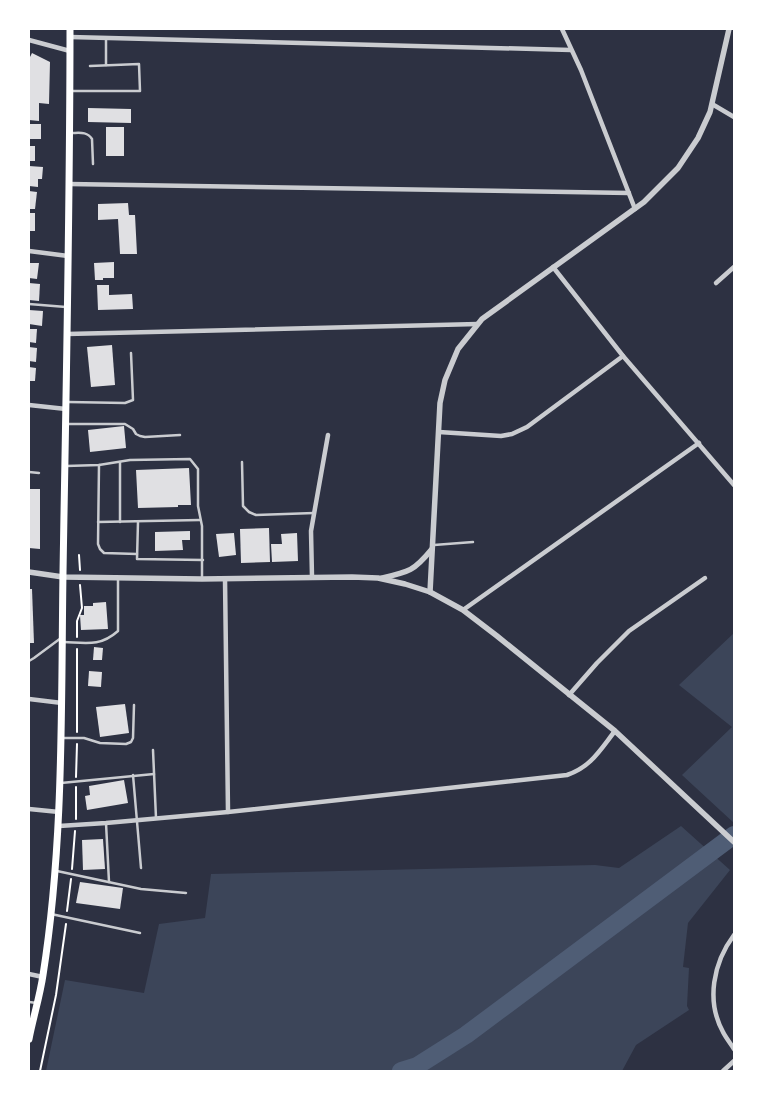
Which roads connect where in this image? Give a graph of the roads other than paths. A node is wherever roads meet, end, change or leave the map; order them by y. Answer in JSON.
{"nodes":[{"id":1,"x":70,"y":29,"type":"edge"},
{"id":2,"x":562,"y":29,"type":"edge"},
{"id":3,"x":729,"y":29,"type":"edge"},
{"id":4,"x":70,"y":37,"type":"junction"},
{"id":5,"x":106,"y":38,"type":"junction"},
{"id":6,"x":29,"y":40,"type":"edge"},
{"id":7,"x":571,"y":50,"type":"junction"},
{"id":8,"x":70,"y":51,"type":"junction"},
{"id":9,"x":106,"y":65,"type":"junction"},
{"id":10,"x":90,"y":66,"type":"dead end"},
{"id":11,"x":69,"y":91,"type":"junction"},
{"id":12,"x":712,"y":104,"type":"junction"},
{"id":13,"x":734,"y":117,"type":"edge"},
{"id":14,"x":69,"y":133,"type":"junction"},
{"id":15,"x":93,"y":164,"type":"dead end"},
{"id":16,"x":69,"y":184,"type":"junction"},
{"id":17,"x":629,"y":193,"type":"junction"},
{"id":18,"x":635,"y":209,"type":"junction"},
{"id":19,"x":29,"y":251,"type":"edge"},
{"id":20,"x":68,"y":256,"type":"junction"},
{"id":21,"x":734,"y":267,"type":"edge"},
{"id":22,"x":553,"y":268,"type":"junction"},
{"id":23,"x":716,"y":282,"type":"dead end"},
{"id":24,"x":29,"y":304,"type":"edge"},
{"id":25,"x":67,"y":307,"type":"junction"},
{"id":26,"x":478,"y":324,"type":"junction"},
{"id":27,"x":67,"y":334,"type":"junction"},
{"id":28,"x":131,"y":353,"type":"dead end"},
{"id":29,"x":623,"y":356,"type":"junction"},
{"id":30,"x":29,"y":405,"type":"edge"},
{"id":31,"x":66,"y":405,"type":"junction"},
{"id":32,"x":66,"y":424,"type":"junction"},
{"id":33,"x":438,"y":432,"type":"junction"},
{"id":34,"x":180,"y":435,"type":"dead end"},
{"id":35,"x":328,"y":435,"type":"dead end"},
{"id":36,"x":699,"y":443,"type":"junction"},
{"id":37,"x":120,"y":462,"type":"junction"},
{"id":38,"x":242,"y":462,"type":"dead end"},
{"id":39,"x":99,"y":465,"type":"junction"},
{"id":40,"x":65,"y":466,"type":"junction"},
{"id":41,"x":29,"y":472,"type":"edge"},
{"id":42,"x":39,"y":473,"type":"dead end"},
{"id":43,"x":734,"y":485,"type":"edge"},
{"id":44,"x":314,"y":513,"type":"junction"},
{"id":45,"x":200,"y":520,"type":"junction"},
{"id":46,"x":98,"y":522,"type":"junction"},
{"id":47,"x":120,"y":522,"type":"junction"},
{"id":48,"x":138,"y":522,"type":"junction"},
{"id":49,"x":473,"y":542,"type":"dead end"},
{"id":50,"x":432,"y":547,"type":"junction"},
{"id":51,"x":137,"y":554,"type":"junction"},
{"id":52,"x":203,"y":560,"type":"junction"},
{"id":53,"x":29,"y":572,"type":"edge"},
{"id":54,"x":63,"y":577,"type":"junction"},
{"id":55,"x":312,"y":577,"type":"junction"},
{"id":56,"x":118,"y":578,"type":"junction"},
{"id":57,"x":378,"y":578,"type":"junction"},
{"id":58,"x":705,"y":578,"type":"dead end"},
{"id":59,"x":202,"y":579,"type":"junction"},
{"id":60,"x":225,"y":579,"type":"junction"},
{"id":61,"x":430,"y":592,"type":"junction"},
{"id":62,"x":463,"y":610,"type":"junction"},
{"id":63,"x":63,"y":640,"type":"junction"},
{"id":64,"x":29,"y":660,"type":"edge"},
{"id":65,"x":569,"y":695,"type":"junction"},
{"id":66,"x":29,"y":699,"type":"edge"},
{"id":67,"x":62,"y":703,"type":"junction"},
{"id":68,"x":134,"y":705,"type":"dead end"},
{"id":69,"x":615,"y":731,"type":"junction"},
{"id":70,"x":60,"y":738,"type":"junction"},
{"id":71,"x":153,"y":750,"type":"dead end"},
{"id":72,"x":154,"y":774,"type":"junction"},
{"id":73,"x":132,"y":776,"type":"junction"},
{"id":74,"x":60,"y":783,"type":"junction"},
{"id":75,"x":29,"y":809,"type":"edge"},
{"id":76,"x":59,"y":812,"type":"junction"},
{"id":77,"x":228,"y":812,"type":"junction"},
{"id":78,"x":156,"y":818,"type":"junction"},
{"id":79,"x":136,"y":820,"type":"junction"},
{"id":80,"x":106,"y":823,"type":"junction"},
{"id":81,"x":59,"y":826,"type":"junction"},
{"id":82,"x":734,"y":842,"type":"edge"},
{"id":83,"x":142,"y":868,"type":"dead end"},
{"id":84,"x":55,"y":871,"type":"junction"},
{"id":85,"x":109,"y":882,"type":"junction"},
{"id":86,"x":186,"y":893,"type":"dead end"},
{"id":87,"x":51,"y":914,"type":"junction"},
{"id":88,"x":140,"y":934,"type":"dead end"},
{"id":89,"x":734,"y":935,"type":"edge"},
{"id":90,"x":29,"y":974,"type":"edge"},
{"id":91,"x":43,"y":977,"type":"junction"},
{"id":92,"x":29,"y":1002,"type":"edge"},
{"id":93,"x":37,"y":1003,"type":"junction"},
{"id":94,"x":29,"y":1039,"type":"edge"},
{"id":95,"x":734,"y":1049,"type":"edge"},
{"id":96,"x":734,"y":1061,"type":"edge"},
{"id":97,"x":723,"y":1071,"type":"edge"}],
"edges":[{"from":1,"to":4,"type":"main road"},
{"from":2,"to":7,"type":"street"},
{"from":3,"to":12,"type":"street"},
{"from":4,"to":5,"type":"street"},
{"from":4,"to":8,"type":"main road"},
{"from":5,"to":7,"type":"street"},
{"from":5,"to":9,"type":"lane"},
{"from":6,"to":8,"type":"street"},
{"from":7,"to":17,"type":"street"},
{"from":8,"to":11,"type":"main road"},
{"from":9,"to":10,"type":"lane"},
{"from":9,"to":11,"type":"lane"},
{"from":11,"to":14,"type":"main road"},
{"from":12,"to":13,"type":"street"},
{"from":12,"to":18,"type":"street"},
{"from":14,"to":15,"type":"lane"},
{"from":14,"to":16,"type":"main road"},
{"from":16,"to":17,"type":"street"},
{"from":16,"to":20,"type":"main road"},
{"from":17,"to":18,"type":"street"},
{"from":18,"to":22,"type":"street"},
{"from":19,"to":20,"type":"street"},
{"from":20,"to":25,"type":"main road"},
{"from":21,"to":23,"type":"street"},
{"from":22,"to":26,"type":"street"},
{"from":22,"to":29,"type":"street"},
{"from":24,"to":25,"type":"lane"},
{"from":25,"to":27,"type":"main road"},
{"from":26,"to":27,"type":"street"},
{"from":26,"to":33,"type":"street"},
{"from":27,"to":31,"type":"main road"},
{"from":28,"to":31,"type":"lane"},
{"from":29,"to":33,"type":"street"},
{"from":29,"to":36,"type":"street"},
{"from":30,"to":31,"type":"street"},
{"from":31,"to":32,"type":"main road"},
{"from":32,"to":34,"type":"lane"},
{"from":32,"to":40,"type":"main road"},
{"from":33,"to":50,"type":"street"},
{"from":35,"to":44,"type":"street"},
{"from":36,"to":43,"type":"street"},
{"from":36,"to":62,"type":"street"},
{"from":37,"to":39,"type":"lane"},
{"from":37,"to":45,"type":"lane"},
{"from":37,"to":47,"type":"lane"},
{"from":38,"to":44,"type":"lane"},
{"from":39,"to":40,"type":"lane"},
{"from":39,"to":46,"type":"lane"},
{"from":40,"to":54,"type":"main road"},
{"from":41,"to":42,"type":"lane"},
{"from":44,"to":55,"type":"street"},
{"from":45,"to":48,"type":"lane"},
{"from":45,"to":52,"type":"lane"},
{"from":46,"to":47,"type":"lane"},
{"from":46,"to":51,"type":"lane"},
{"from":47,"to":48,"type":"lane"},
{"from":48,"to":51,"type":"lane"},
{"from":49,"to":50,"type":"lane"},
{"from":50,"to":57,"type":"street"},
{"from":50,"to":61,"type":"street"},
{"from":51,"to":52,"type":"lane"},
{"from":52,"to":59,"type":"lane"},
{"from":53,"to":54,"type":"street"},
{"from":54,"to":56,"type":"street"},
{"from":54,"to":63,"type":"main road"},
{"from":55,"to":57,"type":"street"},
{"from":55,"to":60,"type":"street"},
{"from":56,"to":59,"type":"street"},
{"from":56,"to":63,"type":"lane"},
{"from":57,"to":61,"type":"street"},
{"from":58,"to":65,"type":"street"},
{"from":59,"to":60,"type":"street"},
{"from":60,"to":77,"type":"street"},
{"from":61,"to":62,"type":"street"},
{"from":62,"to":65,"type":"street"},
{"from":63,"to":64,"type":"lane"},
{"from":63,"to":67,"type":"main road"},
{"from":65,"to":69,"type":"street"},
{"from":66,"to":67,"type":"street"},
{"from":67,"to":70,"type":"main road"},
{"from":68,"to":70,"type":"lane"},
{"from":69,"to":77,"type":"street"},
{"from":69,"to":82,"type":"street"},
{"from":70,"to":74,"type":"main road"},
{"from":71,"to":72,"type":"lane"},
{"from":72,"to":73,"type":"lane"},
{"from":72,"to":78,"type":"lane"},
{"from":73,"to":74,"type":"lane"},
{"from":73,"to":79,"type":"lane"},
{"from":74,"to":76,"type":"main road"},
{"from":75,"to":76,"type":"street"},
{"from":76,"to":81,"type":"main road"},
{"from":77,"to":78,"type":"street"},
{"from":78,"to":79,"type":"street"},
{"from":79,"to":80,"type":"street"},
{"from":79,"to":83,"type":"lane"},
{"from":80,"to":81,"type":"street"},
{"from":80,"to":85,"type":"lane"},
{"from":81,"to":84,"type":"main road"},
{"from":84,"to":85,"type":"lane"},
{"from":84,"to":87,"type":"main road"},
{"from":85,"to":86,"type":"lane"},
{"from":87,"to":88,"type":"lane"},
{"from":87,"to":91,"type":"main road"},
{"from":89,"to":95,"type":"street"},
{"from":90,"to":91,"type":"street"},
{"from":91,"to":93,"type":"main road"},
{"from":92,"to":93,"type":"lane"},
{"from":93,"to":94,"type":"main road"},
{"from":96,"to":97,"type":"street"}]}
